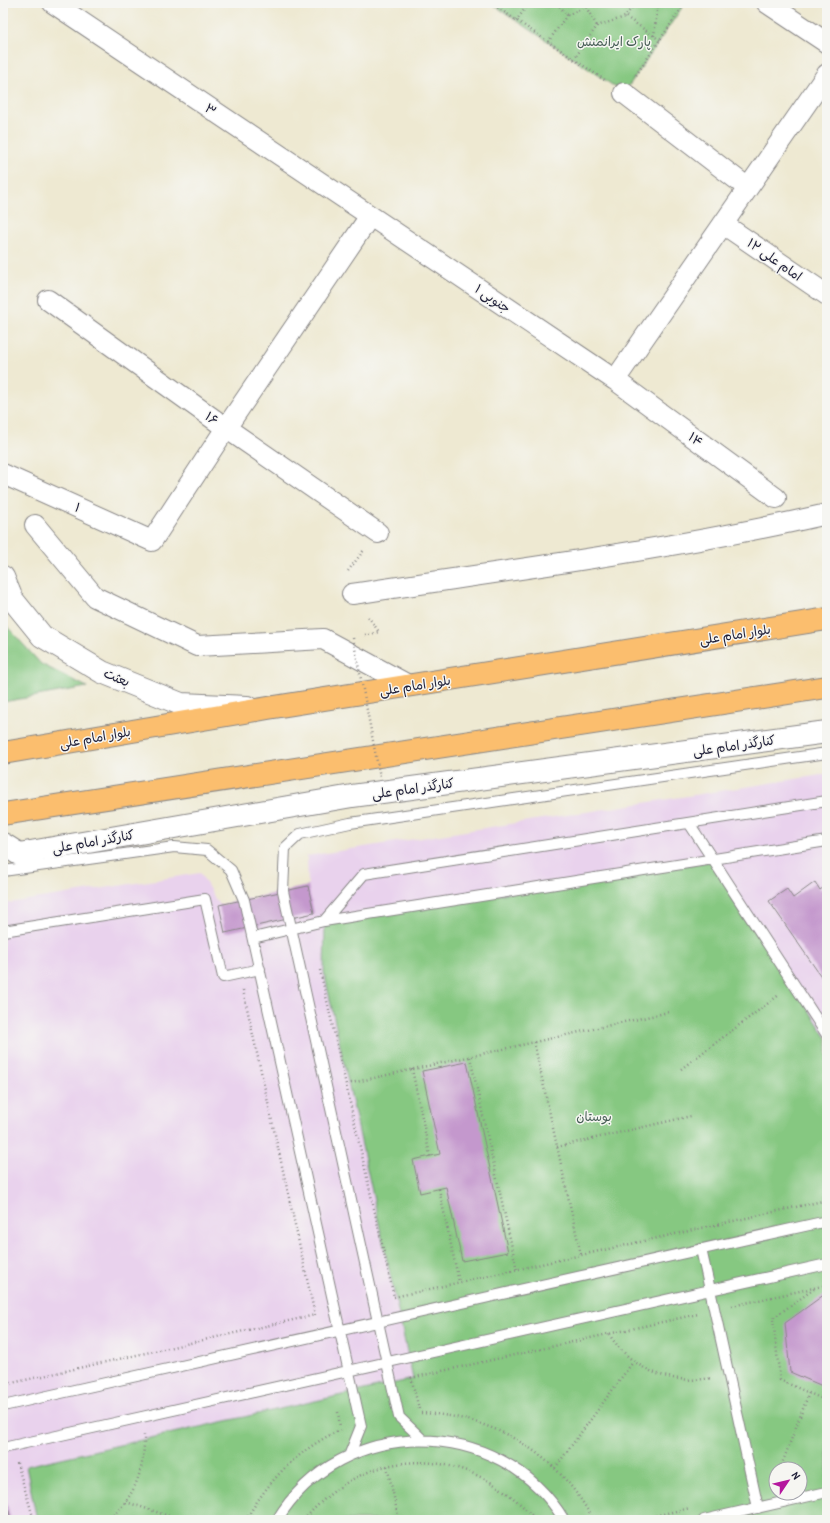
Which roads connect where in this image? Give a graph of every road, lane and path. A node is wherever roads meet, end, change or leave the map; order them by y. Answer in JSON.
{"nodes":[{"id":1,"x":53,"y":3,"type":"edge"},
{"id":2,"x":491,"y":3,"type":"edge"},
{"id":3,"x":528,"y":3,"type":"edge"},
{"id":4,"x":557,"y":3,"type":"edge"},
{"id":5,"x":591,"y":3,"type":"edge"},
{"id":6,"x":635,"y":3,"type":"edge"},
{"id":7,"x":658,"y":3,"type":"edge"},
{"id":8,"x":685,"y":3,"type":"edge"},
{"id":9,"x":768,"y":3,"type":"edge"},
{"id":10,"x":586,"y":7,"type":"junction"},
{"id":11,"x":567,"y":15,"type":"junction"},
{"id":12,"x":625,"y":17,"type":"junction"},
{"id":13,"x":516,"y":21,"type":"junction"},
{"id":14,"x":597,"y":26,"type":"junction"},
{"id":15,"x":654,"y":37,"type":"junction"},
{"id":16,"x":660,"y":40,"type":"junction"},
{"id":17,"x":548,"y":42,"type":"junction"},
{"id":18,"x":827,"y":43,"type":"edge"},
{"id":19,"x":574,"y":60,"type":"junction"},
{"id":20,"x":827,"y":74,"type":"edge"},
{"id":21,"x":624,"y":93,"type":"junction"},
{"id":22,"x":748,"y":188,"type":"junction"},
{"id":23,"x":370,"y":216,"type":"junction"},
{"id":24,"x":723,"y":224,"type":"junction"},
{"id":25,"x":827,"y":295,"type":"edge"},
{"id":26,"x":48,"y":300,"type":"dead end"},
{"id":27,"x":615,"y":380,"type":"junction"},
{"id":28,"x":226,"y":428,"type":"junction"},
{"id":29,"x":3,"y":474,"type":"edge"},
{"id":30,"x":776,"y":498,"type":"dead end"},
{"id":31,"x":827,"y":514,"type":"edge"},
{"id":32,"x":35,"y":525,"type":"dead end"},
{"id":33,"x":378,"y":533,"type":"dead end"},
{"id":34,"x":3,"y":577,"type":"edge"},
{"id":35,"x":352,"y":594,"type":"dead end"},
{"id":36,"x":827,"y":619,"type":"edge"},
{"id":37,"x":353,"y":638,"type":"dead end"},
{"id":38,"x":410,"y":686,"type":"junction"},
{"id":39,"x":827,"y":687,"type":"edge"},
{"id":40,"x":268,"y":708,"type":"junction"},
{"id":41,"x":827,"y":732,"type":"edge"},
{"id":42,"x":3,"y":753,"type":"edge"},
{"id":43,"x":827,"y":753,"type":"edge"},
{"id":44,"x":380,"y":777,"type":"dead end"},
{"id":45,"x":827,"y":801,"type":"edge"},
{"id":46,"x":3,"y":814,"type":"edge"},
{"id":47,"x":689,"y":823,"type":"junction"},
{"id":48,"x":827,"y":841,"type":"edge"},
{"id":49,"x":3,"y":844,"type":"edge"},
{"id":50,"x":713,"y":859,"type":"junction"},
{"id":51,"x":3,"y":871,"type":"edge"},
{"id":52,"x":324,"y":921,"type":"junction"},
{"id":53,"x":291,"y":929,"type":"junction"},
{"id":54,"x":3,"y":931,"type":"edge"},
{"id":55,"x":253,"y":938,"type":"junction"},
{"id":56,"x":260,"y":969,"type":"junction"},
{"id":57,"x":794,"y":984,"type":"junction"},
{"id":58,"x":669,"y":1012,"type":"dead end"},
{"id":59,"x":827,"y":1035,"type":"edge"},
{"id":60,"x":534,"y":1042,"type":"junction"},
{"id":61,"x":470,"y":1057,"type":"junction"},
{"id":62,"x":412,"y":1069,"type":"junction"},
{"id":63,"x":681,"y":1069,"type":"dead end"},
{"id":64,"x":346,"y":1084,"type":"dead end"},
{"id":65,"x":691,"y":1116,"type":"dead end"},
{"id":66,"x":557,"y":1147,"type":"junction"},
{"id":67,"x":430,"y":1156,"type":"dead end"},
{"id":68,"x":439,"y":1189,"type":"dead end"},
{"id":69,"x":827,"y":1200,"type":"edge"},
{"id":70,"x":827,"y":1221,"type":"edge"},
{"id":71,"x":701,"y":1249,"type":"junction"},
{"id":72,"x":581,"y":1255,"type":"junction"},
{"id":73,"x":827,"y":1264,"type":"edge"},
{"id":74,"x":517,"y":1270,"type":"junction"},
{"id":75,"x":460,"y":1282,"type":"junction"},
{"id":76,"x":827,"y":1285,"type":"edge"},
{"id":77,"x":816,"y":1287,"type":"junction"},
{"id":78,"x":710,"y":1290,"type":"junction"},
{"id":79,"x":394,"y":1297,"type":"dead end"},
{"id":80,"x":714,"y":1310,"type":"junction"},
{"id":81,"x":315,"y":1315,"type":"dead end"},
{"id":82,"x":378,"y":1322,"type":"junction"},
{"id":83,"x":340,"y":1330,"type":"junction"},
{"id":84,"x":609,"y":1334,"type":"junction"},
{"id":85,"x":387,"y":1362,"type":"junction"},
{"id":86,"x":633,"y":1362,"type":"junction"},
{"id":87,"x":349,"y":1371,"type":"junction"},
{"id":88,"x":728,"y":1372,"type":"junction"},
{"id":89,"x":411,"y":1378,"type":"dead end"},
{"id":90,"x":3,"y":1385,"type":"edge"},
{"id":91,"x":809,"y":1393,"type":"junction"},
{"id":92,"x":827,"y":1401,"type":"edge"},
{"id":93,"x":3,"y":1406,"type":"edge"},
{"id":94,"x":144,"y":1434,"type":"dead end"},
{"id":95,"x":423,"y":1440,"type":"junction"},
{"id":96,"x":3,"y":1448,"type":"edge"},
{"id":97,"x":349,"y":1456,"type":"junction"},
{"id":98,"x":15,"y":1457,"type":"dead end"},
{"id":99,"x":783,"y":1461,"type":"edge"},
{"id":100,"x":387,"y":1466,"type":"junction"},
{"id":101,"x":555,"y":1468,"type":"dead end"},
{"id":102,"x":827,"y":1492,"type":"edge"},
{"id":103,"x":126,"y":1502,"type":"junction"},
{"id":104,"x":758,"y":1508,"type":"junction"},
{"id":105,"x":34,"y":1520,"type":"edge"},
{"id":106,"x":107,"y":1520,"type":"edge"},
{"id":107,"x":181,"y":1520,"type":"edge"},
{"id":108,"x":277,"y":1520,"type":"edge"},
{"id":109,"x":304,"y":1520,"type":"edge"},
{"id":110,"x":400,"y":1520,"type":"edge"},
{"id":111,"x":408,"y":1520,"type":"edge"},
{"id":112,"x":435,"y":1520,"type":"edge"},
{"id":113,"x":536,"y":1520,"type":"edge"},
{"id":114,"x":564,"y":1520,"type":"edge"},
{"id":115,"x":704,"y":1520,"type":"edge"}],
"edges":[{"from":1,"to":23,"type":"street","name":"۳"},
{"from":2,"to":13,"type":"path"},
{"from":3,"to":13,"type":"path"},
{"from":4,"to":11,"type":"path"},
{"from":5,"to":10,"type":"path"},
{"from":6,"to":12,"type":"path"},
{"from":7,"to":15,"type":"path"},
{"from":8,"to":16,"type":"path"},
{"from":9,"to":18,"type":"street"},
{"from":10,"to":11,"type":"path"},
{"from":10,"to":14,"type":"path"},
{"from":11,"to":17,"type":"path"},
{"from":12,"to":14,"type":"path"},
{"from":12,"to":15,"type":"path"},
{"from":13,"to":17,"type":"path"},
{"from":14,"to":19,"type":"path"},
{"from":15,"to":16,"type":"path"},
{"from":16,"to":21,"type":"path"},
{"from":17,"to":19,"type":"path"},
{"from":19,"to":21,"type":"path"},
{"from":20,"to":22,"type":"street"},
{"from":21,"to":22,"type":"street"},
{"from":22,"to":24,"type":"street"},
{"from":23,"to":27,"type":"street","name":"۱ جنوبی"},
{"from":23,"to":28,"type":"street"},
{"from":24,"to":25,"type":"street","name":"امام علی ۱۲"},
{"from":24,"to":27,"type":"street"},
{"from":26,"to":28,"type":"street","name":"۱۶"},
{"from":27,"to":30,"type":"street","name":"۱۴"},
{"from":28,"to":29,"type":"street","name":"۱"},
{"from":28,"to":33,"type":"street","name":"۱۶"},
{"from":31,"to":35,"type":"street"},
{"from":32,"to":38,"type":"street"},
{"from":34,"to":40,"type":"street","name":"بعثت"},
{"from":36,"to":38,"type":"highway","name":"بلوار امام علی"},
{"from":37,"to":44,"type":"path","bridge":true},
{"from":38,"to":40,"type":"highway","name":"بلوار امام علی"},
{"from":39,"to":46,"type":"highway"},
{"from":40,"to":42,"type":"highway","name":"بلوار امام علی"},
{"from":41,"to":49,"type":"street","name":"کنارگذر امام علی"},
{"from":43,"to":53,"type":"lane"},
{"from":45,"to":47,"type":"lane"},
{"from":47,"to":50,"type":"lane"},
{"from":47,"to":52,"type":"lane"},
{"from":48,"to":50,"type":"lane"},
{"from":50,"to":52,"type":"lane"},
{"from":50,"to":57,"type":"lane"},
{"from":51,"to":55,"type":"lane"},
{"from":52,"to":53,"type":"lane"},
{"from":53,"to":55,"type":"lane"},
{"from":53,"to":82,"type":"lane"},
{"from":54,"to":56,"type":"lane"},
{"from":55,"to":56,"type":"lane"},
{"from":56,"to":83,"type":"lane"},
{"from":57,"to":59,"type":"lane"},
{"from":57,"to":63,"type":"path"},
{"from":58,"to":60,"type":"path"},
{"from":60,"to":61,"type":"path"},
{"from":60,"to":66,"type":"path"},
{"from":61,"to":62,"type":"path"},
{"from":61,"to":74,"type":"path"},
{"from":62,"to":64,"type":"path"},
{"from":62,"to":67,"type":"path"},
{"from":65,"to":66,"type":"path"},
{"from":66,"to":72,"type":"path"},
{"from":68,"to":75,"type":"path"},
{"from":69,"to":72,"type":"path"},
{"from":70,"to":71,"type":"lane"},
{"from":71,"to":78,"type":"lane"},
{"from":71,"to":82,"type":"lane"},
{"from":72,"to":74,"type":"path"},
{"from":73,"to":78,"type":"lane"},
{"from":74,"to":75,"type":"path"},
{"from":75,"to":79,"type":"path"},
{"from":76,"to":77,"type":"path"},
{"from":77,"to":80,"type":"path"},
{"from":77,"to":91,"type":"path"},
{"from":78,"to":80,"type":"lane"},
{"from":78,"to":85,"type":"lane"},
{"from":80,"to":84,"type":"path"},
{"from":80,"to":88,"type":"lane"},
{"from":81,"to":90,"type":"path"},
{"from":82,"to":83,"type":"lane"},
{"from":82,"to":85,"type":"lane"},
{"from":83,"to":87,"type":"lane"},
{"from":83,"to":93,"type":"lane"},
{"from":84,"to":86,"type":"path"},
{"from":84,"to":89,"type":"path"},
{"from":85,"to":87,"type":"lane"},
{"from":85,"to":95,"type":"lane"},
{"from":86,"to":88,"type":"path"},
{"from":86,"to":101,"type":"path"},
{"from":87,"to":96,"type":"lane"},
{"from":87,"to":97,"type":"lane"},
{"from":88,"to":104,"type":"lane"},
{"from":91,"to":92,"type":"path"},
{"from":91,"to":99,"type":"path"},
{"from":94,"to":103,"type":"path"},
{"from":95,"to":97,"type":"lane"},
{"from":95,"to":114,"type":"lane"},
{"from":97,"to":108,"type":"lane"},
{"from":98,"to":105,"type":"path"},
{"from":100,"to":109,"type":"path"},
{"from":100,"to":110,"type":"path"},
{"from":100,"to":113,"type":"path"},
{"from":102,"to":104,"type":"lane"},
{"from":103,"to":106,"type":"path"},
{"from":103,"to":107,"type":"path"},
{"from":104,"to":115,"type":"lane"},
{"from":111,"to":112,"type":"path"}]}
